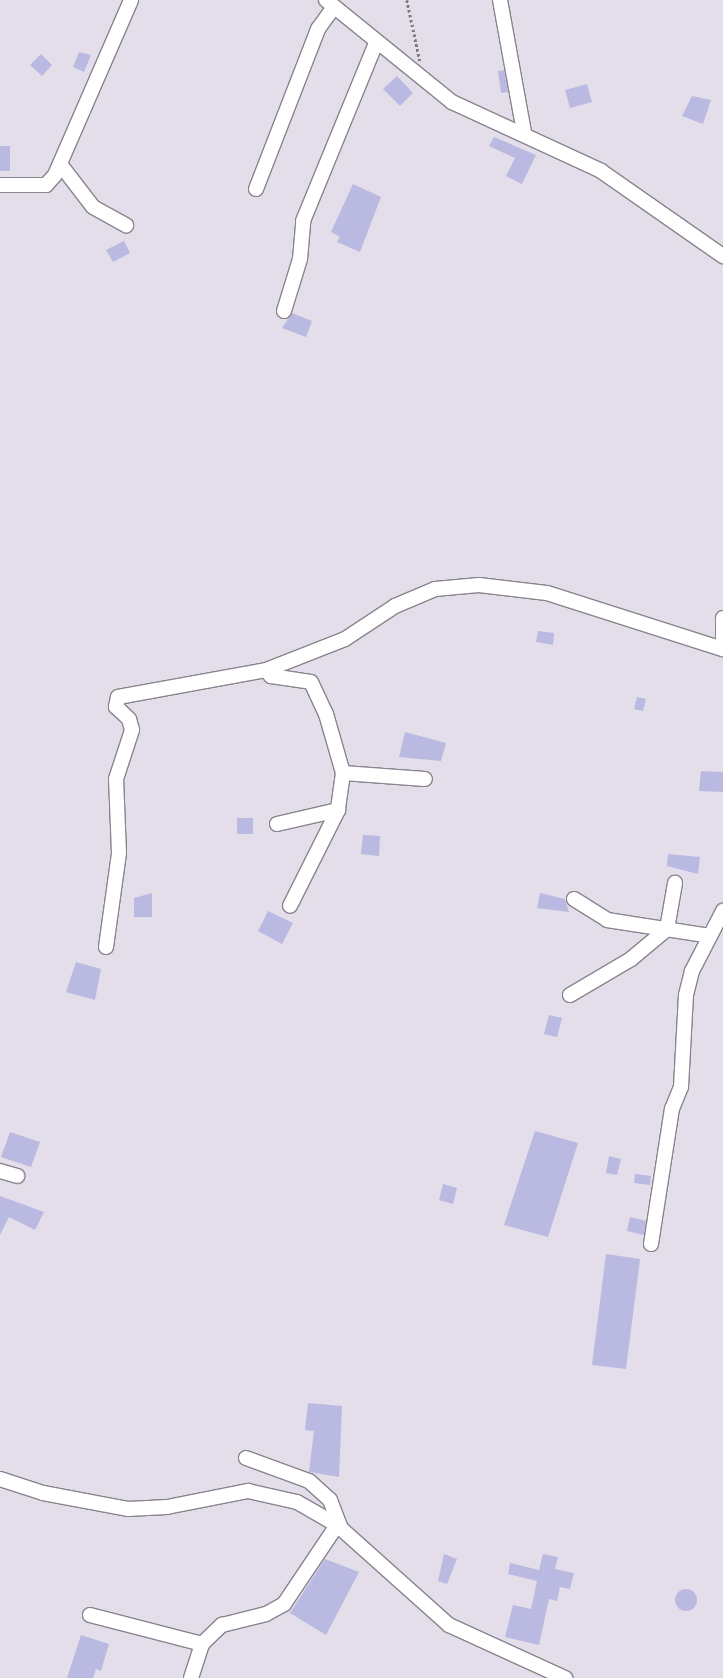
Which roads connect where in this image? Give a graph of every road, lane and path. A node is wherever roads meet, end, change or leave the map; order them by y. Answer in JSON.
{"nodes":[{"id":1,"x":131,"y":0,"type":"edge"},
{"id":2,"x":407,"y":0,"type":"edge"},
{"id":3,"x":500,"y":0,"type":"edge"},
{"id":4,"x":330,"y":4,"type":"edge"},
{"id":5,"x":376,"y":43,"type":"junction"},
{"id":6,"x":413,"y":70,"type":"junction"},
{"id":7,"x":524,"y":132,"type":"junction"},
{"id":8,"x":60,"y":164,"type":"junction"},
{"id":9,"x":0,"y":185,"type":"edge"},
{"id":10,"x":256,"y":189,"type":"dead end"},
{"id":11,"x":126,"y":225,"type":"dead end"},
{"id":12,"x":723,"y":256,"type":"edge"},
{"id":13,"x":284,"y":311,"type":"dead end"},
{"id":14,"x":723,"y":618,"type":"edge"},
{"id":15,"x":723,"y":648,"type":"edge"},
{"id":16,"x":266,"y":670,"type":"junction"},
{"id":17,"x":343,"y":773,"type":"junction"},
{"id":18,"x":425,"y":779,"type":"dead end"},
{"id":19,"x":338,"y":810,"type":"junction"},
{"id":20,"x":277,"y":824,"type":"dead end"},
{"id":21,"x":675,"y":882,"type":"dead end"},
{"id":22,"x":574,"y":898,"type":"dead end"},
{"id":23,"x":290,"y":906,"type":"dead end"},
{"id":24,"x":723,"y":911,"type":"edge"},
{"id":25,"x":667,"y":929,"type":"junction"},
{"id":26,"x":710,"y":936,"type":"junction"},
{"id":27,"x":106,"y":947,"type":"dead end"},
{"id":28,"x":570,"y":995,"type":"dead end"},
{"id":29,"x":0,"y":1171,"type":"edge"},
{"id":30,"x":17,"y":1176,"type":"dead end"},
{"id":31,"x":651,"y":1244,"type":"dead end"},
{"id":32,"x":246,"y":1458,"type":"dead end"},
{"id":33,"x":0,"y":1478,"type":"edge"},
{"id":34,"x":339,"y":1527,"type":"junction"},
{"id":35,"x":90,"y":1615,"type":"dead end"},
{"id":36,"x":202,"y":1644,"type":"junction"},
{"id":37,"x":191,"y":1678,"type":"edge"},
{"id":38,"x":565,"y":1678,"type":"edge"}],
"edges":[{"from":1,"to":8,"type":"street"},
{"from":2,"to":6,"type":"path"},
{"from":3,"to":7,"type":"street"},
{"from":4,"to":5,"type":"street"},
{"from":4,"to":10,"type":"street"},
{"from":5,"to":6,"type":"street"},
{"from":5,"to":13,"type":"street"},
{"from":6,"to":7,"type":"street"},
{"from":7,"to":12,"type":"street"},
{"from":8,"to":9,"type":"street"},
{"from":8,"to":11,"type":"street"},
{"from":14,"to":15,"type":"street"},
{"from":15,"to":16,"type":"street"},
{"from":16,"to":17,"type":"street"},
{"from":16,"to":27,"type":"street"},
{"from":17,"to":18,"type":"street"},
{"from":17,"to":19,"type":"street"},
{"from":19,"to":20,"type":"street"},
{"from":19,"to":23,"type":"street"},
{"from":21,"to":25,"type":"street"},
{"from":22,"to":25,"type":"street"},
{"from":24,"to":26,"type":"street"},
{"from":25,"to":26,"type":"street"},
{"from":25,"to":28,"type":"street"},
{"from":26,"to":31,"type":"street"},
{"from":29,"to":30,"type":"street"},
{"from":32,"to":34,"type":"street"},
{"from":33,"to":34,"type":"street"},
{"from":34,"to":36,"type":"street"},
{"from":34,"to":38,"type":"street"},
{"from":35,"to":36,"type":"street"},
{"from":36,"to":37,"type":"street"}]}
